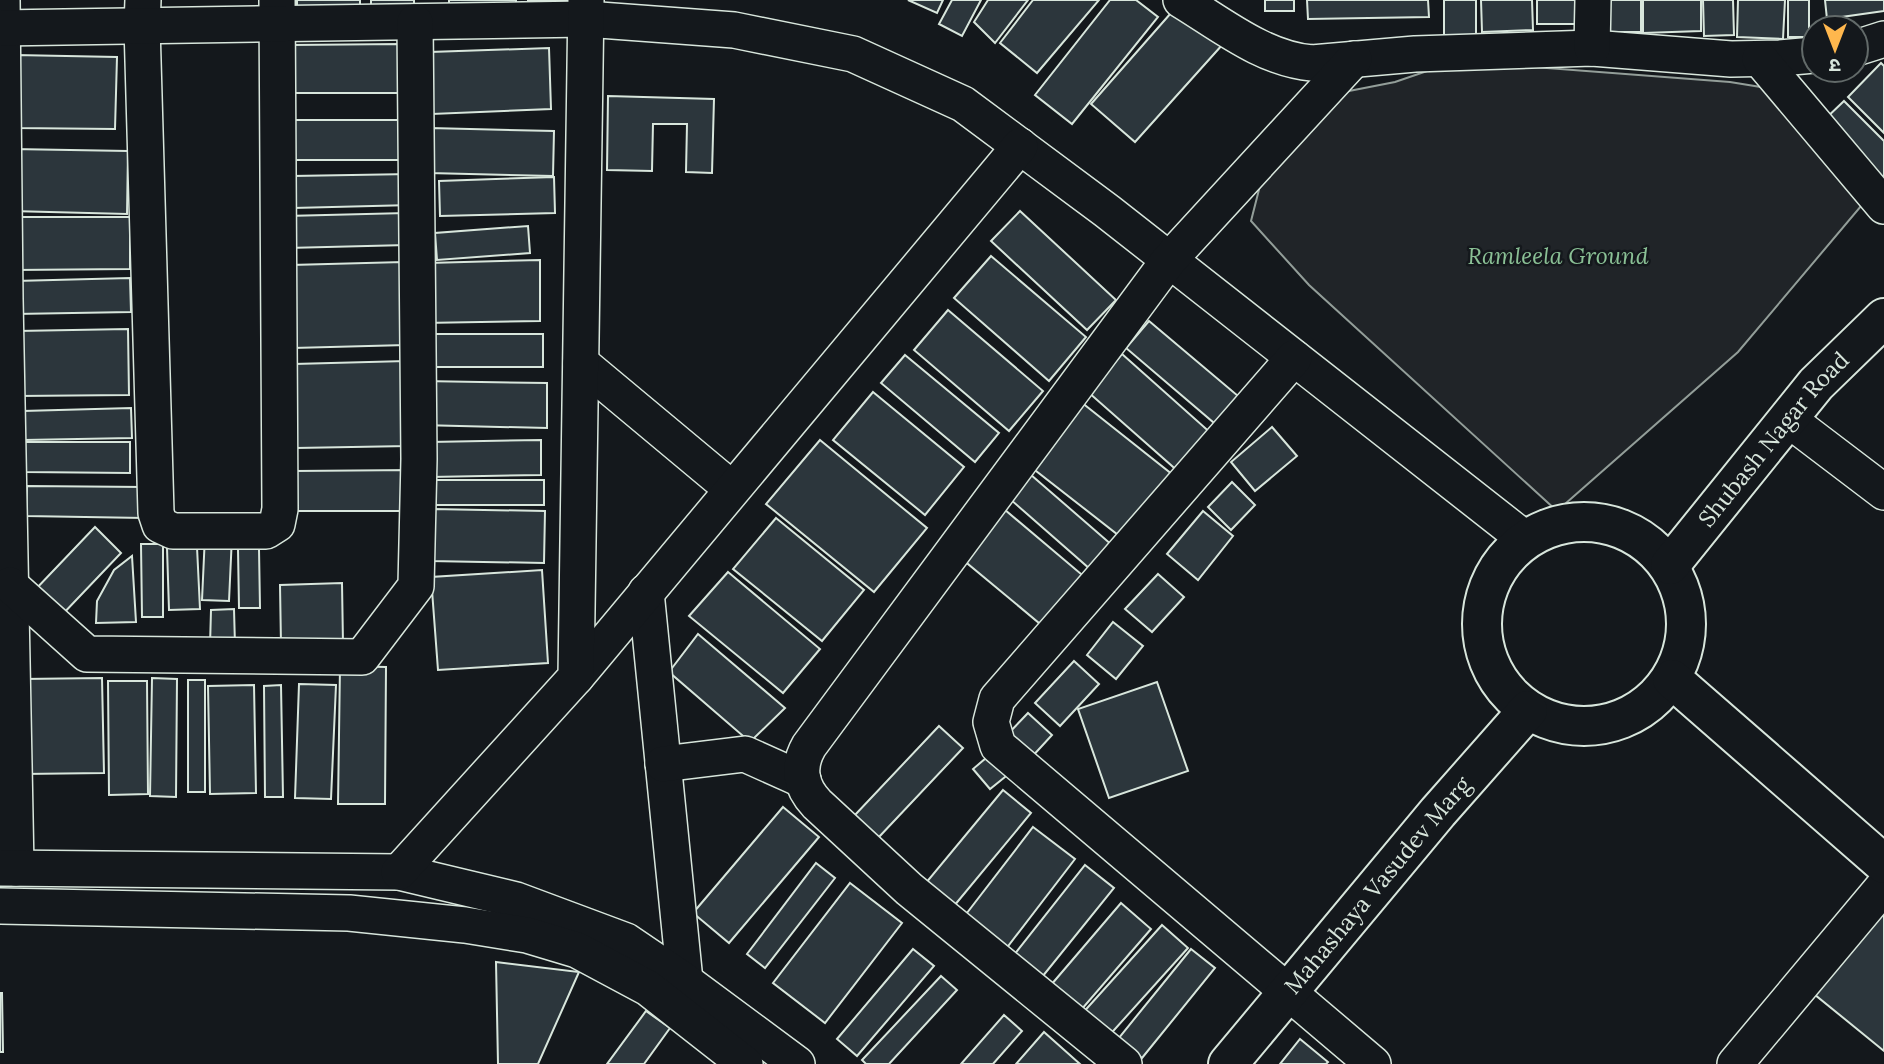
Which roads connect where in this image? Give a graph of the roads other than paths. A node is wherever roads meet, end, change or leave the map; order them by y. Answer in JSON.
{"nodes":[{"id":1,"x":1181,"y":0,"type":"edge"},
{"id":2,"x":1593,"y":0,"type":"edge"},
{"id":3,"x":586,"y":9,"type":"edge"},
{"id":4,"x":277,"y":12,"type":"edge"},
{"id":5,"x":142,"y":13,"type":"edge"},
{"id":6,"x":425,"y":14,"type":"edge"},
{"id":7,"x":1,"y":19,"type":"edge"},
{"id":8,"x":1592,"y":48,"type":"junction"},
{"id":9,"x":1800,"y":56,"type":"edge"},
{"id":10,"x":1354,"y":59,"type":"junction"},
{"id":11,"x":1760,"y":59,"type":"junction"},
{"id":12,"x":1020,"y":146,"type":"junction"},
{"id":13,"x":1884,"y":206,"type":"edge"},
{"id":14,"x":1169,"y":260,"type":"junction"},
{"id":15,"x":1884,"y":318,"type":"edge"},
{"id":16,"x":1294,"y":358,"type":"junction"},
{"id":17,"x":581,"y":363,"type":"junction"},
{"id":18,"x":1788,"y":419,"type":"junction"},
{"id":19,"x":732,"y":489,"type":"junction"},
{"id":20,"x":1884,"y":492,"type":"edge"},
{"id":21,"x":1525,"y":539,"type":"junction"},
{"id":22,"x":1670,"y":565,"type":"junction"},
{"id":23,"x":10,"y":585,"type":"junction"},
{"id":24,"x":646,"y":592,"type":"junction"},
{"id":25,"x":576,"y":677,"type":"junction"},
{"id":26,"x":1672,"y":679,"type":"junction"},
{"id":27,"x":1528,"y":710,"type":"junction"},
{"id":28,"x":663,"y":764,"type":"junction"},
{"id":29,"x":803,"y":780,"type":"junction"},
{"id":30,"x":1884,"y":864,"type":"edge"},
{"id":31,"x":8,"y":868,"type":"edge"},
{"id":32,"x":399,"y":873,"type":"junction"},
{"id":33,"x":1884,"y":886,"type":"edge"},
{"id":34,"x":0,"y":906,"type":"edge"},
{"id":35,"x":685,"y":981,"type":"junction"},
{"id":36,"x":1287,"y":993,"type":"junction"},
{"id":37,"x":745,"y":1064,"type":"edge"},
{"id":38,"x":797,"y":1064,"type":"edge"},
{"id":39,"x":1124,"y":1064,"type":"edge"},
{"id":40,"x":1228,"y":1064,"type":"edge"},
{"id":41,"x":1373,"y":1064,"type":"edge"},
{"id":42,"x":1735,"y":1064,"type":"edge"}],
"edges":[{"from":1,"to":10,"type":"street"},
{"from":2,"to":8,"type":"street"},
{"from":3,"to":6,"type":"street"},
{"from":3,"to":12,"type":"street"},
{"from":3,"to":17,"type":"street"},
{"from":4,"to":5,"type":"street"},
{"from":4,"to":5,"type":"street"},
{"from":4,"to":6,"type":"street"},
{"from":5,"to":7,"type":"street"},
{"from":6,"to":23,"type":"street"},
{"from":7,"to":23,"type":"street"},
{"from":8,"to":10,"type":"street"},
{"from":8,"to":11,"type":"street"},
{"from":9,"to":11,"type":"street"},
{"from":10,"to":14,"type":"street"},
{"from":11,"to":13,"type":"street"},
{"from":12,"to":14,"type":"street"},
{"from":12,"to":19,"type":"street"},
{"from":14,"to":16,"type":"street"},
{"from":14,"to":29,"type":"street"},
{"from":15,"to":18,"type":"street","name":"Shubash Nagar Road"},
{"from":16,"to":21,"type":"street"},
{"from":16,"to":36,"type":"street"},
{"from":17,"to":19,"type":"street"},
{"from":17,"to":25,"type":"street"},
{"from":18,"to":20,"type":"street"},
{"from":18,"to":22,"type":"street","name":"Shubash Nagar Road"},
{"from":19,"to":24,"type":"street"},
{"from":21,"to":22,"type":"street"},
{"from":21,"to":27,"type":"street"},
{"from":22,"to":26,"type":"street"},
{"from":23,"to":31,"type":"street"},
{"from":24,"to":25,"type":"street"},
{"from":24,"to":28,"type":"street"},
{"from":25,"to":32,"type":"street"},
{"from":26,"to":27,"type":"street"},
{"from":26,"to":30,"type":"street"},
{"from":27,"to":36,"type":"street","name":"Mahashaya Vasudev Marg"},
{"from":28,"to":29,"type":"street"},
{"from":28,"to":35,"type":"street"},
{"from":29,"to":39,"type":"street"},
{"from":31,"to":32,"type":"street"},
{"from":32,"to":35,"type":"street"},
{"from":33,"to":42,"type":"street"},
{"from":34,"to":37,"type":"street"},
{"from":35,"to":38,"type":"street"},
{"from":36,"to":40,"type":"street","name":"Mahashaya Vasudev Marg"},
{"from":36,"to":41,"type":"street"}]}
